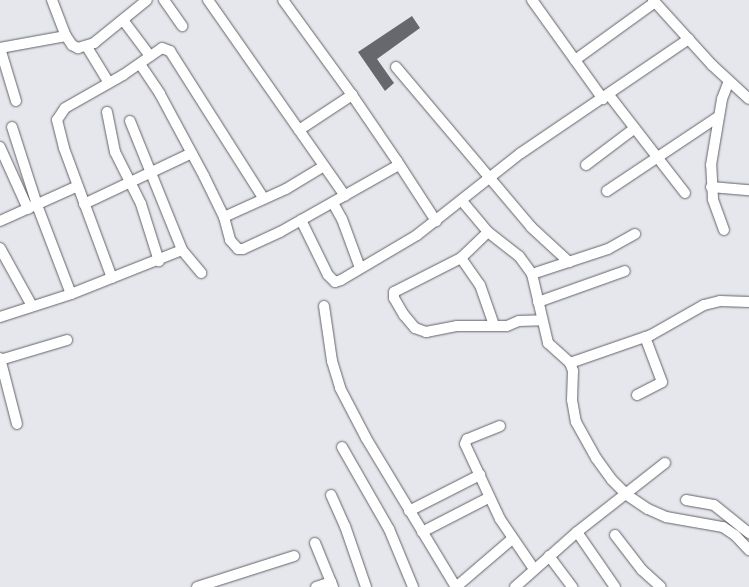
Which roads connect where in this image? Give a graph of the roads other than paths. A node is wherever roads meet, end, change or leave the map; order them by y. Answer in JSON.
{"nodes":[{"id":1,"x":52,"y":0,"type":"edge"},
{"id":2,"x":147,"y":0,"type":"edge"},
{"id":3,"x":164,"y":0,"type":"edge"},
{"id":4,"x":208,"y":0,"type":"edge"},
{"id":5,"x":283,"y":0,"type":"edge"},
{"id":6,"x":532,"y":0,"type":"edge"},
{"id":7,"x":654,"y":1,"type":"edge"},
{"id":8,"x":123,"y":20,"type":"junction"},
{"id":9,"x":182,"y":26,"type":"dead end"},
{"id":10,"x":66,"y":36,"type":"junction"},
{"id":11,"x":689,"y":39,"type":"junction"},
{"id":12,"x":87,"y":47,"type":"junction"},
{"id":13,"x":150,"y":56,"type":"junction"},
{"id":14,"x":574,"y":60,"type":"junction"},
{"id":15,"x":140,"y":64,"type":"junction"},
{"id":16,"x":396,"y":67,"type":"dead end"},
{"id":17,"x":729,"y":81,"type":"junction"},
{"id":18,"x":109,"y":84,"type":"junction"},
{"id":19,"x":352,"y":95,"type":"junction"},
{"id":20,"x":606,"y":97,"type":"junction"},
{"id":21,"x":749,"y":99,"type":"edge"},
{"id":22,"x":16,"y":101,"type":"dead end"},
{"id":23,"x":107,"y":112,"type":"dead end"},
{"id":24,"x":718,"y":117,"type":"junction"},
{"id":25,"x":130,"y":120,"type":"dead end"},
{"id":26,"x":12,"y":127,"type":"dead end"},
{"id":27,"x":635,"y":128,"type":"junction"},
{"id":28,"x":299,"y":130,"type":"junction"},
{"id":29,"x":0,"y":147,"type":"edge"},
{"id":30,"x":192,"y":154,"type":"junction"},
{"id":31,"x":657,"y":157,"type":"junction"},
{"id":32,"x":397,"y":161,"type":"junction"},
{"id":33,"x":586,"y":165,"type":"dead end"},
{"id":34,"x":324,"y":166,"type":"junction"},
{"id":35,"x":152,"y":173,"type":"junction"},
{"id":36,"x":490,"y":178,"type":"junction"},
{"id":37,"x":132,"y":184,"type":"junction"},
{"id":38,"x":78,"y":186,"type":"junction"},
{"id":39,"x":711,"y":187,"type":"junction"},
{"id":40,"x":749,"y":190,"type":"edge"},
{"id":41,"x":607,"y":191,"type":"dead end"},
{"id":42,"x":685,"y":193,"type":"dead end"},
{"id":43,"x":345,"y":196,"type":"junction"},
{"id":44,"x":264,"y":199,"type":"junction"},
{"id":45,"x":462,"y":201,"type":"junction"},
{"id":46,"x":333,"y":203,"type":"junction"},
{"id":47,"x":84,"y":204,"type":"junction"},
{"id":48,"x":32,"y":207,"type":"junction"},
{"id":49,"x":224,"y":217,"type":"junction"},
{"id":50,"x":301,"y":220,"type":"junction"},
{"id":51,"x":0,"y":221,"type":"edge"},
{"id":52,"x":436,"y":221,"type":"junction"},
{"id":53,"x":724,"y":230,"type":"dead end"},
{"id":54,"x":488,"y":232,"type":"junction"},
{"id":55,"x":635,"y":234,"type":"dead end"},
{"id":56,"x":0,"y":248,"type":"edge"},
{"id":57,"x":182,"y":250,"type":"junction"},
{"id":58,"x":461,"y":258,"type":"junction"},
{"id":59,"x":158,"y":261,"type":"junction"},
{"id":60,"x":569,"y":262,"type":"junction"},
{"id":61,"x":360,"y":268,"type":"junction"},
{"id":62,"x":625,"y":270,"type":"dead end"},
{"id":63,"x":201,"y":273,"type":"dead end"},
{"id":64,"x":532,"y":274,"type":"junction"},
{"id":65,"x":112,"y":278,"type":"junction"},
{"id":66,"x":71,"y":294,"type":"junction"},
{"id":67,"x":538,"y":302,"type":"junction"},
{"id":68,"x":749,"y":302,"type":"edge"},
{"id":69,"x":32,"y":306,"type":"junction"},
{"id":70,"x":324,"y":306,"type":"dead end"},
{"id":71,"x":0,"y":318,"type":"edge"},
{"id":72,"x":542,"y":320,"type":"junction"},
{"id":73,"x":494,"y":325,"type":"junction"},
{"id":74,"x":644,"y":337,"type":"junction"},
{"id":75,"x":67,"y":340,"type":"dead end"},
{"id":76,"x":0,"y":359,"type":"edge"},
{"id":77,"x":570,"y":363,"type":"junction"},
{"id":78,"x":637,"y":395,"type":"dead end"},
{"id":79,"x":17,"y":424,"type":"dead end"},
{"id":80,"x":500,"y":426,"type":"dead end"},
{"id":81,"x":342,"y":447,"type":"dead end"},
{"id":82,"x":665,"y":463,"type":"dead end"},
{"id":83,"x":480,"y":475,"type":"junction"},
{"id":84,"x":331,"y":495,"type":"dead end"},
{"id":85,"x":627,"y":495,"type":"junction"},
{"id":86,"x":490,"y":497,"type":"junction"},
{"id":87,"x":686,"y":500,"type":"dead end"},
{"id":88,"x":409,"y":511,"type":"junction"},
{"id":89,"x":422,"y":532,"type":"junction"},
{"id":90,"x":577,"y":532,"type":"junction"},
{"id":91,"x":749,"y":533,"type":"edge"},
{"id":92,"x":615,"y":535,"type":"dead end"},
{"id":93,"x":512,"y":539,"type":"junction"},
{"id":94,"x":315,"y":543,"type":"dead end"},
{"id":95,"x":749,"y":550,"type":"edge"},
{"id":96,"x":294,"y":556,"type":"dead end"},
{"id":97,"x":549,"y":556,"type":"junction"},
{"id":98,"x":534,"y":569,"type":"junction"},
{"id":99,"x":332,"y":584,"type":"edge"},
{"id":100,"x":197,"y":587,"type":"edge"},
{"id":101,"x":316,"y":587,"type":"edge"},
{"id":102,"x":366,"y":587,"type":"edge"},
{"id":103,"x":413,"y":587,"type":"edge"},
{"id":104,"x":456,"y":587,"type":"edge"},
{"id":105,"x":515,"y":587,"type":"edge"},
{"id":106,"x":572,"y":587,"type":"edge"},
{"id":107,"x":615,"y":587,"type":"edge"},
{"id":108,"x":661,"y":587,"type":"edge"}],
"edges":[{"from":1,"to":10,"type":"street"},
{"from":2,"to":8,"type":"street"},
{"from":3,"to":9,"type":"street"},
{"from":4,"to":28,"type":"street"},
{"from":5,"to":19,"type":"street"},
{"from":6,"to":14,"type":"street"},
{"from":7,"to":11,"type":"street"},
{"from":7,"to":14,"type":"street"},
{"from":8,"to":12,"type":"street"},
{"from":8,"to":13,"type":"street"},
{"from":10,"to":12,"type":"street"},
{"from":10,"to":22,"type":"street"},
{"from":11,"to":17,"type":"street"},
{"from":11,"to":20,"type":"street"},
{"from":12,"to":18,"type":"street"},
{"from":13,"to":15,"type":"street"},
{"from":13,"to":44,"type":"street"},
{"from":14,"to":20,"type":"street"},
{"from":15,"to":18,"type":"street"},
{"from":15,"to":30,"type":"street"},
{"from":16,"to":36,"type":"street"},
{"from":17,"to":21,"type":"street"},
{"from":17,"to":24,"type":"street"},
{"from":18,"to":38,"type":"street"},
{"from":19,"to":28,"type":"street"},
{"from":19,"to":32,"type":"street"},
{"from":20,"to":27,"type":"street"},
{"from":20,"to":36,"type":"street"},
{"from":23,"to":37,"type":"street"},
{"from":24,"to":31,"type":"street"},
{"from":24,"to":39,"type":"street"},
{"from":25,"to":35,"type":"street"},
{"from":26,"to":48,"type":"street"},
{"from":27,"to":31,"type":"street"},
{"from":27,"to":33,"type":"street"},
{"from":28,"to":34,"type":"street"},
{"from":29,"to":48,"type":"street"},
{"from":30,"to":35,"type":"street"},
{"from":30,"to":49,"type":"street"},
{"from":31,"to":41,"type":"street"},
{"from":31,"to":42,"type":"street"},
{"from":32,"to":43,"type":"street"},
{"from":32,"to":52,"type":"street"},
{"from":34,"to":43,"type":"street"},
{"from":34,"to":44,"type":"street"},
{"from":35,"to":37,"type":"street"},
{"from":35,"to":57,"type":"street"},
{"from":36,"to":45,"type":"street"},
{"from":36,"to":60,"type":"street"},
{"from":37,"to":47,"type":"street"},
{"from":37,"to":59,"type":"street"},
{"from":38,"to":47,"type":"street"},
{"from":38,"to":48,"type":"street"},
{"from":39,"to":40,"type":"street"},
{"from":39,"to":53,"type":"street"},
{"from":43,"to":46,"type":"street"},
{"from":44,"to":49,"type":"street"},
{"from":45,"to":52,"type":"street"},
{"from":45,"to":54,"type":"street"},
{"from":46,"to":50,"type":"street"},
{"from":46,"to":61,"type":"street"},
{"from":47,"to":65,"type":"street"},
{"from":48,"to":51,"type":"street"},
{"from":48,"to":66,"type":"street"},
{"from":49,"to":50,"type":"street"},
{"from":50,"to":61,"type":"street"},
{"from":52,"to":61,"type":"street"},
{"from":54,"to":58,"type":"street"},
{"from":54,"to":64,"type":"street"},
{"from":55,"to":60,"type":"street"},
{"from":56,"to":69,"type":"street"},
{"from":57,"to":59,"type":"street"},
{"from":57,"to":63,"type":"street"},
{"from":58,"to":73,"type":"street"},
{"from":58,"to":73,"type":"street"},
{"from":59,"to":65,"type":"street"},
{"from":60,"to":64,"type":"street"},
{"from":62,"to":67,"type":"street"},
{"from":64,"to":67,"type":"street"},
{"from":65,"to":66,"type":"street"},
{"from":66,"to":69,"type":"street"},
{"from":67,"to":72,"type":"street"},
{"from":68,"to":74,"type":"street"},
{"from":69,"to":71,"type":"street"},
{"from":70,"to":88,"type":"street"},
{"from":72,"to":73,"type":"street"},
{"from":72,"to":77,"type":"street"},
{"from":74,"to":77,"type":"street"},
{"from":74,"to":78,"type":"street"},
{"from":75,"to":76,"type":"street"},
{"from":76,"to":79,"type":"street"},
{"from":77,"to":85,"type":"street"},
{"from":80,"to":83,"type":"street"},
{"from":81,"to":103,"type":"street"},
{"from":82,"to":85,"type":"street"},
{"from":83,"to":86,"type":"street"},
{"from":83,"to":88,"type":"street"},
{"from":84,"to":102,"type":"street"},
{"from":85,"to":90,"type":"street"},
{"from":85,"to":95,"type":"street"},
{"from":86,"to":89,"type":"street"},
{"from":86,"to":93,"type":"street"},
{"from":87,"to":91,"type":"street"},
{"from":88,"to":89,"type":"street"},
{"from":89,"to":104,"type":"street"},
{"from":90,"to":97,"type":"street"},
{"from":90,"to":107,"type":"street"},
{"from":92,"to":108,"type":"street"},
{"from":93,"to":98,"type":"street"},
{"from":93,"to":104,"type":"street"},
{"from":94,"to":99,"type":"street"},
{"from":96,"to":100,"type":"street"},
{"from":97,"to":98,"type":"street"},
{"from":97,"to":106,"type":"street"},
{"from":98,"to":105,"type":"street"},
{"from":99,"to":101,"type":"street"}]}
